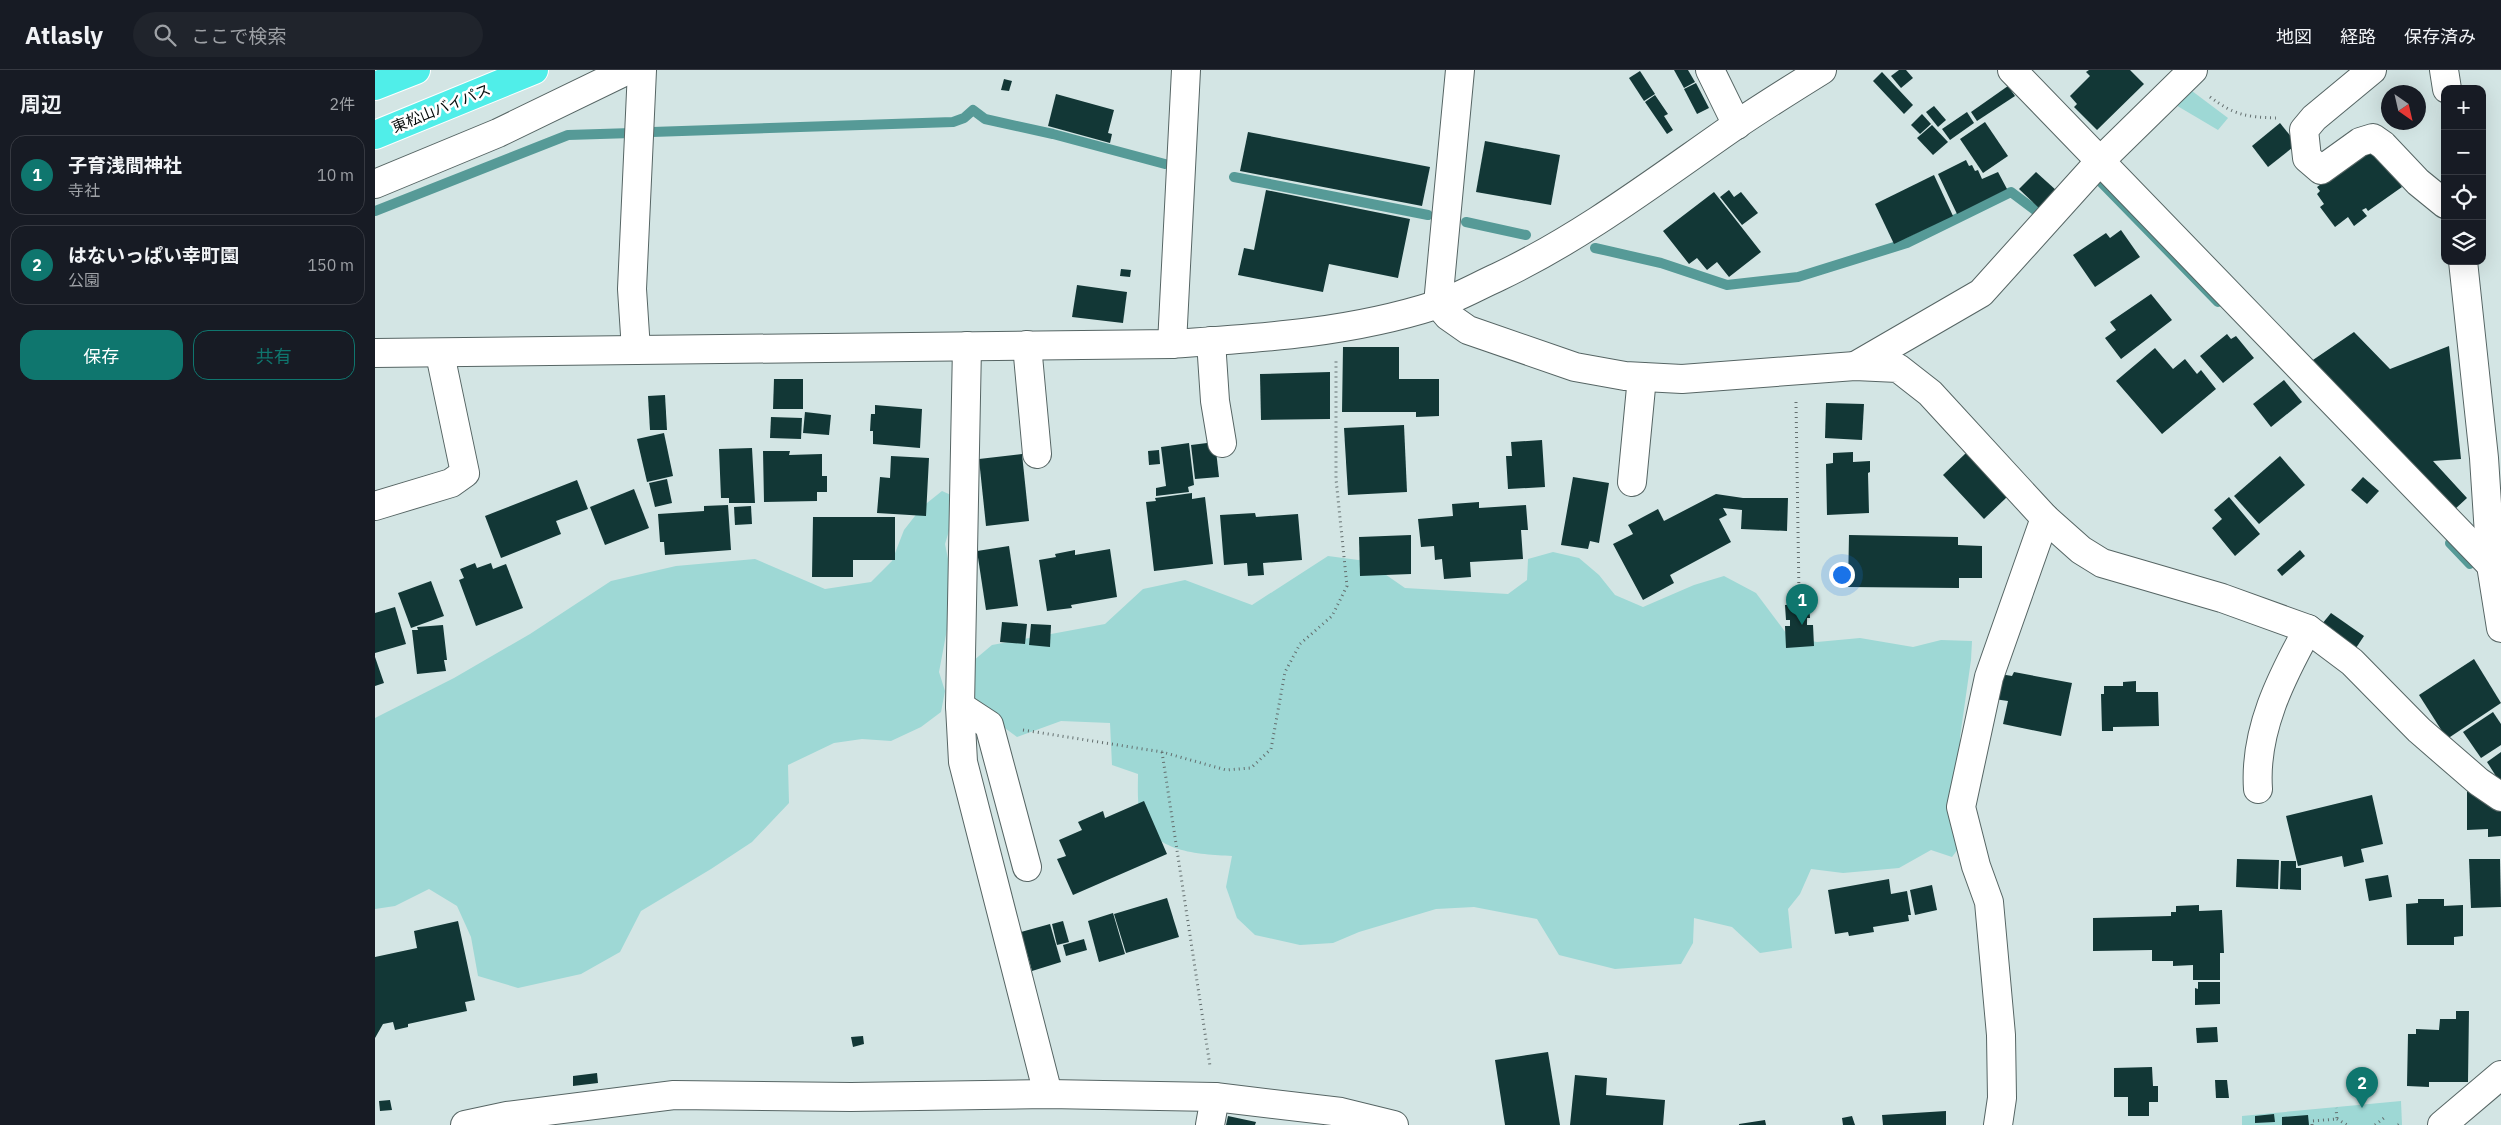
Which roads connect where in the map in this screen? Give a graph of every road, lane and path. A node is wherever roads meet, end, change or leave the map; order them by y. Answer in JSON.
{"nodes":[{"id":1,"x":416,"y":70,"type":"edge"},
{"id":2,"x":534,"y":70,"type":"edge"},
{"id":3,"x":627,"y":70,"type":"edge"},
{"id":4,"x":642,"y":70,"type":"edge"},
{"id":5,"x":1186,"y":70,"type":"edge"},
{"id":6,"x":1461,"y":70,"type":"edge"},
{"id":7,"x":1710,"y":70,"type":"edge"},
{"id":8,"x":1822,"y":70,"type":"edge"},
{"id":9,"x":2011,"y":70,"type":"edge"},
{"id":10,"x":2372,"y":70,"type":"edge"},
{"id":11,"x":2444,"y":70,"type":"edge"},
{"id":12,"x":2188,"y":74,"type":"edge"},
{"id":13,"x":2446,"y":85,"type":"edge"},
{"id":14,"x":375,"y":86,"type":"edge"},
{"id":15,"x":1737,"y":125,"type":"junction"},
{"id":16,"x":2304,"y":130,"type":"junction"},
{"id":17,"x":375,"y":135,"type":"edge"},
{"id":18,"x":2100,"y":161,"type":"junction"},
{"id":19,"x":375,"y":184,"type":"edge"},
{"id":20,"x":2441,"y":201,"type":"edge"},
{"id":21,"x":2463,"y":265,"type":"edge"},
{"id":22,"x":1437,"y":304,"type":"junction"},
{"id":23,"x":1336,"y":328,"type":"junction"},
{"id":24,"x":1211,"y":341,"type":"junction"},
{"id":25,"x":1172,"y":344,"type":"junction"},
{"id":26,"x":1027,"y":345,"type":"junction"},
{"id":27,"x":967,"y":346,"type":"junction"},
{"id":28,"x":636,"y":350,"type":"junction"},
{"id":29,"x":375,"y":354,"type":"edge"},
{"id":30,"x":440,"y":354,"type":"junction"},
{"id":31,"x":1855,"y":366,"type":"junction"},
{"id":32,"x":1796,"y":371,"type":"junction"},
{"id":33,"x":1642,"y":377,"type":"junction"},
{"id":34,"x":1222,"y":443,"type":"dead end"},
{"id":35,"x":1037,"y":454,"type":"dead end"},
{"id":36,"x":1632,"y":482,"type":"dead end"},
{"id":37,"x":375,"y":506,"type":"edge"},
{"id":38,"x":2045,"y":518,"type":"junction"},
{"id":39,"x":2491,"y":565,"type":"junction"},
{"id":40,"x":1799,"y":596,"type":"dead end"},
{"id":41,"x":2500,"y":623,"type":"edge"},
{"id":42,"x":2308,"y":629,"type":"junction"},
{"id":43,"x":960,"y":706,"type":"junction"},
{"id":44,"x":989,"y":724,"type":"junction"},
{"id":45,"x":1162,"y":752,"type":"junction"},
{"id":46,"x":2258,"y":789,"type":"dead end"},
{"id":47,"x":2501,"y":797,"type":"edge"},
{"id":48,"x":1027,"y":867,"type":"dead end"},
{"id":49,"x":2501,"y":1075,"type":"edge"},
{"id":50,"x":1048,"y":1094,"type":"junction"},
{"id":51,"x":1215,"y":1097,"type":"junction"},
{"id":52,"x":2336,"y":1108,"type":"dead end"},
{"id":53,"x":2384,"y":1118,"type":"dead end"},
{"id":54,"x":2337,"y":1119,"type":"junction"},
{"id":55,"x":508,"y":1120,"type":"edge"},
{"id":56,"x":465,"y":1125,"type":"edge"},
{"id":57,"x":1210,"y":1125,"type":"edge"},
{"id":58,"x":1394,"y":1125,"type":"edge"},
{"id":59,"x":1998,"y":1125,"type":"edge"},
{"id":60,"x":2312,"y":1125,"type":"edge"},
{"id":61,"x":2347,"y":1125,"type":"edge"},
{"id":62,"x":2375,"y":1125,"type":"edge"},
{"id":63,"x":2442,"y":1125,"type":"edge"}],
"edges":[{"from":1,"to":14,"type":"highway"},
{"from":2,"to":17,"type":"highway","name":"東松山バイパス"},
{"from":3,"to":19,"type":"street"},
{"from":4,"to":28,"type":"street"},
{"from":5,"to":25,"type":"street"},
{"from":6,"to":22,"type":"street"},
{"from":7,"to":15,"type":"street"},
{"from":8,"to":15,"type":"street"},
{"from":9,"to":18,"type":"street"},
{"from":10,"to":16,"type":"street"},
{"from":11,"to":13,"type":"street"},
{"from":12,"to":16,"type":"path"},
{"from":12,"to":18,"type":"street"},
{"from":15,"to":22,"type":"street"},
{"from":16,"to":20,"type":"street"},
{"from":18,"to":31,"type":"street"},
{"from":18,"to":39,"type":"street"},
{"from":21,"to":39,"type":"street"},
{"from":22,"to":23,"type":"street"},
{"from":22,"to":33,"type":"street"},
{"from":23,"to":24,"type":"street"},
{"from":23,"to":45,"type":"path"},
{"from":24,"to":25,"type":"street"},
{"from":24,"to":34,"type":"street"},
{"from":25,"to":26,"type":"street"},
{"from":26,"to":27,"type":"street"},
{"from":26,"to":35,"type":"street"},
{"from":27,"to":28,"type":"street"},
{"from":27,"to":43,"type":"street"},
{"from":28,"to":30,"type":"street"},
{"from":29,"to":30,"type":"street"},
{"from":30,"to":37,"type":"street"},
{"from":31,"to":32,"type":"street"},
{"from":31,"to":38,"type":"street"},
{"from":32,"to":33,"type":"street"},
{"from":32,"to":40,"type":"path"},
{"from":33,"to":36,"type":"street"},
{"from":38,"to":42,"type":"street"},
{"from":38,"to":59,"type":"street"},
{"from":39,"to":41,"type":"street"},
{"from":42,"to":46,"type":"street"},
{"from":42,"to":47,"type":"street"},
{"from":43,"to":44,"type":"street"},
{"from":43,"to":50,"type":"street"},
{"from":44,"to":45,"type":"path"},
{"from":44,"to":48,"type":"street"},
{"from":45,"to":51,"type":"path"},
{"from":49,"to":63,"type":"street"},
{"from":50,"to":51,"type":"street"},
{"from":50,"to":55,"type":"street"},
{"from":51,"to":57,"type":"street"},
{"from":51,"to":58,"type":"street"},
{"from":52,"to":54,"type":"path"},
{"from":53,"to":62,"type":"path"},
{"from":54,"to":60,"type":"path"},
{"from":54,"to":61,"type":"path"},
{"from":55,"to":56,"type":"street"}]}
